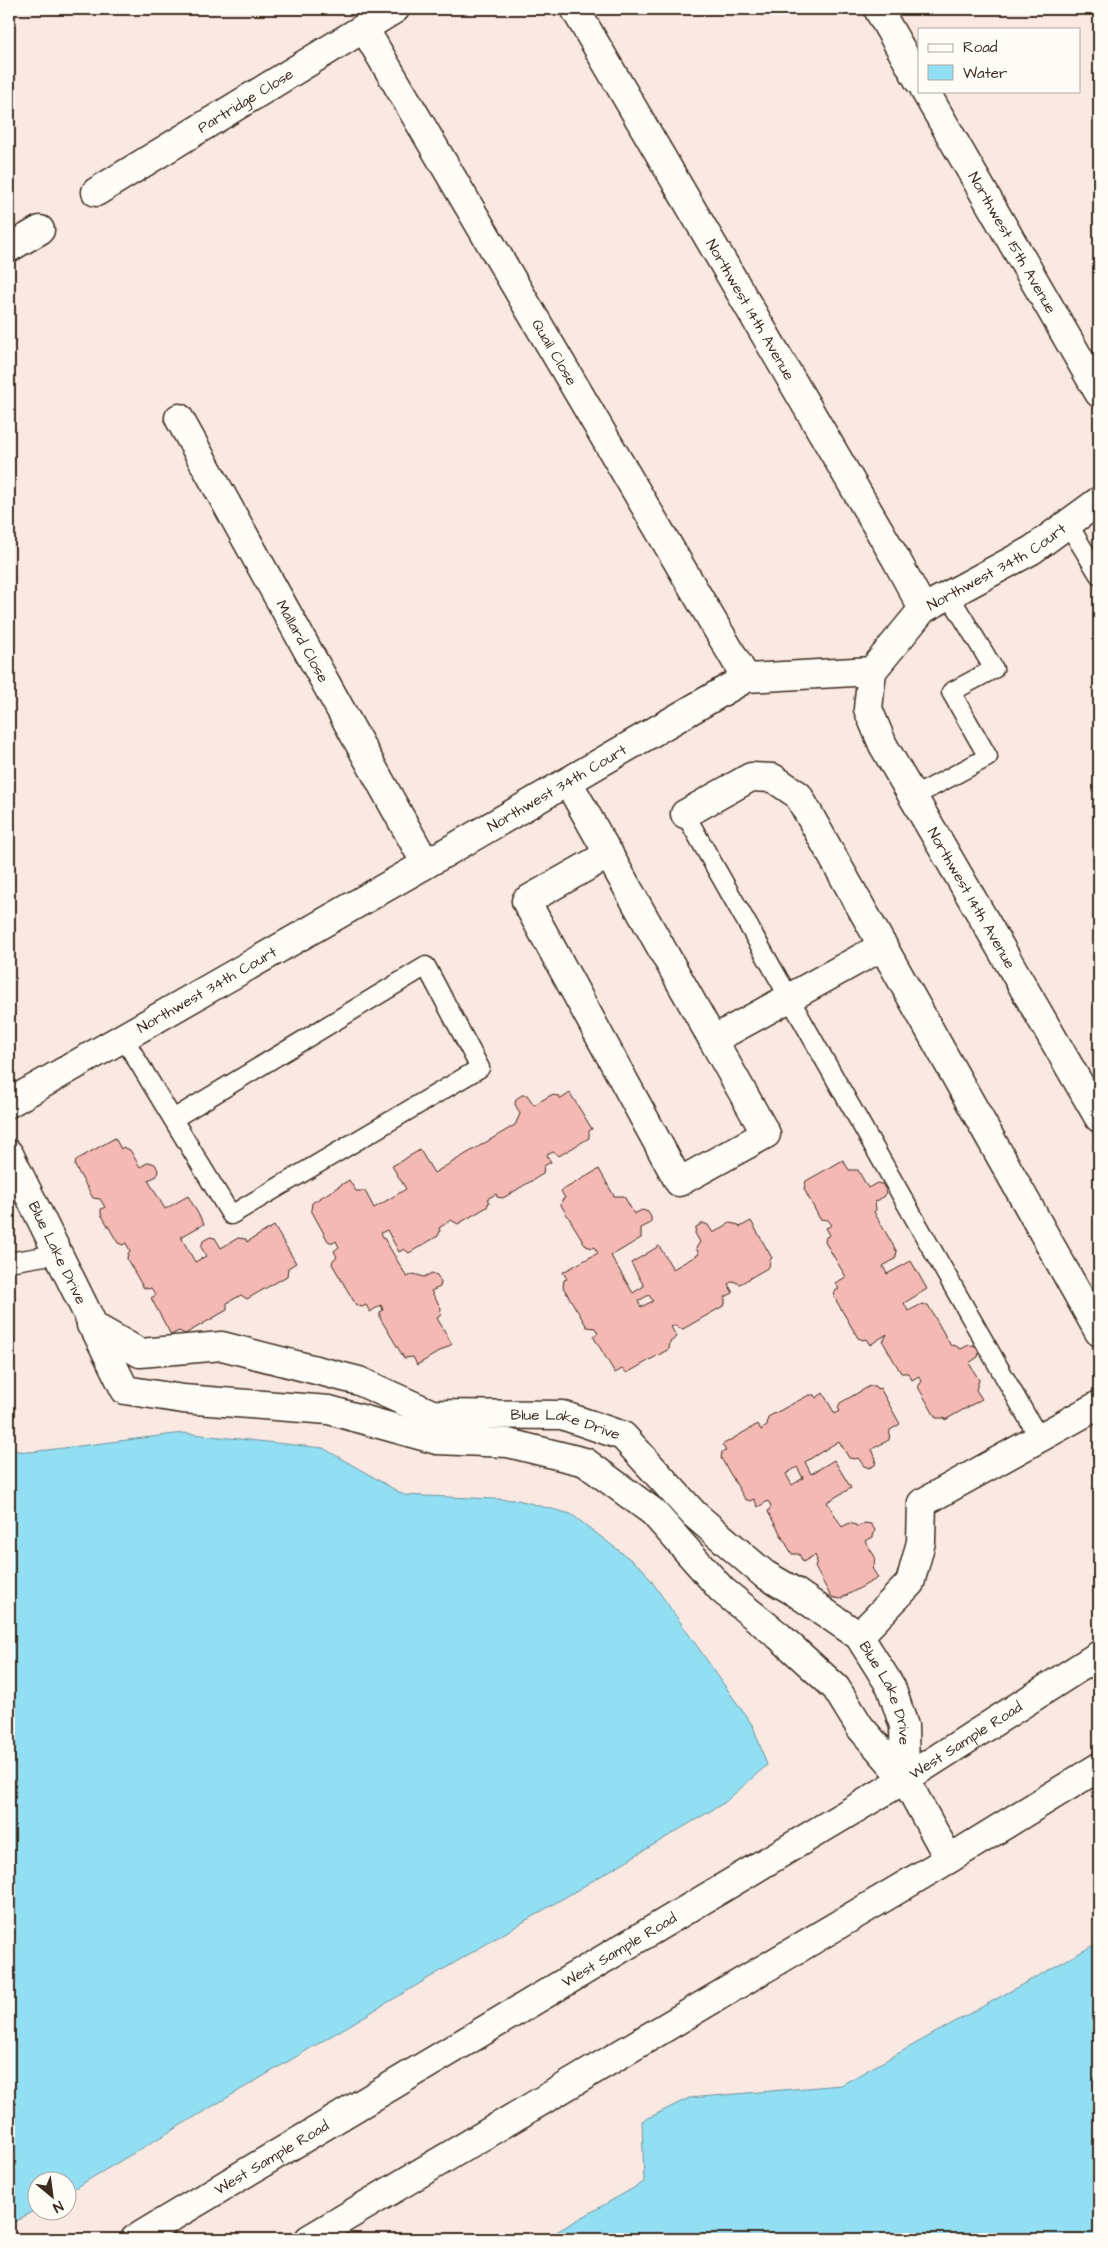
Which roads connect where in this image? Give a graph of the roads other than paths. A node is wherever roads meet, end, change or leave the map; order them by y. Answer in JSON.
{"nodes":[{"id":1,"x":396,"y":9,"type":"edge"},
{"id":2,"x":575,"y":9,"type":"edge"},
{"id":3,"x":878,"y":9,"type":"edge"},
{"id":4,"x":364,"y":28,"type":"junction"},
{"id":5,"x":918,"y":79,"type":"edge"},
{"id":6,"x":926,"y":92,"type":"edge"},
{"id":7,"x":96,"y":192,"type":"dead end"},
{"id":8,"x":40,"y":230,"type":"dead end"},
{"id":9,"x":9,"y":248,"type":"edge"},
{"id":10,"x":1099,"y":393,"type":"edge"},
{"id":11,"x":179,"y":418,"type":"dead end"},
{"id":12,"x":1099,"y":501,"type":"edge"},
{"id":13,"x":1068,"y":524,"type":"junction"},
{"id":14,"x":1099,"y":575,"type":"edge"},
{"id":15,"x":949,"y":595,"type":"junction"},
{"id":16,"x":923,"y":610,"type":"junction"},
{"id":17,"x":872,"y":671,"type":"junction"},
{"id":18,"x":746,"y":678,"type":"junction"},
{"id":19,"x":568,"y":782,"type":"junction"},
{"id":20,"x":913,"y":797,"type":"junction"},
{"id":21,"x":685,"y":814,"type":"joint"},
{"id":22,"x":609,"y":854,"type":"junction"},
{"id":23,"x":426,"y":864,"type":"junction"},
{"id":24,"x":882,"y":946,"type":"junction"},
{"id":25,"x":788,"y":998,"type":"junction"},
{"id":26,"x":123,"y":1038,"type":"junction"},
{"id":27,"x":713,"y":1040,"type":"junction"},
{"id":28,"x":9,"y":1103,"type":"edge"},
{"id":29,"x":1099,"y":1118,"type":"edge"},
{"id":30,"x":173,"y":1119,"type":"junction"},
{"id":31,"x":9,"y":1154,"type":"edge"},
{"id":32,"x":57,"y":1254,"type":"junction"},
{"id":33,"x":9,"y":1262,"type":"edge"},
{"id":34,"x":91,"y":1325,"type":"junction"},
{"id":35,"x":1099,"y":1332,"type":"edge"},
{"id":36,"x":1099,"y":1405,"type":"edge"},
{"id":37,"x":1039,"y":1438,"type":"junction"},
{"id":38,"x":859,"y":1636,"type":"junction"},
{"id":39,"x":1099,"y":1655,"type":"edge"},
{"id":40,"x":1099,"y":1767,"type":"edge"},
{"id":41,"x":905,"y":1779,"type":"junction"},
{"id":42,"x":949,"y":1859,"type":"junction"},
{"id":43,"x":135,"y":2239,"type":"edge"},
{"id":44,"x":309,"y":2239,"type":"edge"}],
"edges":[{"from":1,"to":4,"type":"street","name":"Partridge Close"},
{"from":2,"to":16,"type":"street","name":"Northwest 14th Avenue"},
{"from":3,"to":5,"type":"street"},
{"from":4,"to":7,"type":"street","name":"Partridge Close"},
{"from":4,"to":18,"type":"street","name":"Quail Close"},
{"from":6,"to":10,"type":"street","name":"Northwest 15th Avenue"},
{"from":8,"to":9,"type":"street"},
{"from":11,"to":23,"type":"street","name":"Mallard Close"},
{"from":12,"to":13,"type":"street","name":"Northwest 34th Court"},
{"from":13,"to":14,"type":"lane"},
{"from":13,"to":15,"type":"street","name":"Northwest 34th Court"},
{"from":15,"to":16,"type":"street","name":"Northwest 34th Court"},
{"from":15,"to":20,"type":"lane"},
{"from":16,"to":17,"type":"street","name":"Northwest 34th Court"},
{"from":17,"to":18,"type":"street","name":"Northwest 34th Court"},
{"from":17,"to":20,"type":"street","name":"Northwest 14th Avenue"},
{"from":18,"to":19,"type":"street","name":"Northwest 34th Court"},
{"from":19,"to":22,"type":"street"},
{"from":19,"to":23,"type":"street","name":"Northwest 34th Court"},
{"from":20,"to":29,"type":"street","name":"Northwest 14th Avenue"},
{"from":21,"to":24,"type":"street"},
{"from":21,"to":25,"type":"lane"},
{"from":22,"to":27,"type":"street"},
{"from":22,"to":27,"type":"street"},
{"from":23,"to":26,"type":"street","name":"Northwest 34th Court"},
{"from":24,"to":25,"type":"street"},
{"from":24,"to":35,"type":"street"},
{"from":25,"to":27,"type":"street"},
{"from":25,"to":37,"type":"lane"},
{"from":26,"to":28,"type":"street","name":"Northwest 34th Court"},
{"from":26,"to":30,"type":"lane"},
{"from":30,"to":30,"type":"lane"},
{"from":31,"to":32,"type":"street","name":"Blue Lake Drive"},
{"from":32,"to":33,"type":"lane"},
{"from":32,"to":34,"type":"street","name":"Blue Lake Drive"},
{"from":34,"to":38,"type":"street","name":"Blue Lake Drive"},
{"from":34,"to":41,"type":"street","name":"Blue Lake Drive"},
{"from":36,"to":37,"type":"street"},
{"from":37,"to":38,"type":"street"},
{"from":38,"to":41,"type":"street","name":"Blue Lake Drive"},
{"from":39,"to":41,"type":"street","name":"West Sample Road"},
{"from":40,"to":42,"type":"street"},
{"from":41,"to":42,"type":"street","name":"Blue Lake Drive"},
{"from":41,"to":43,"type":"street","name":"West Sample Road"},
{"from":42,"to":44,"type":"street"}]}
